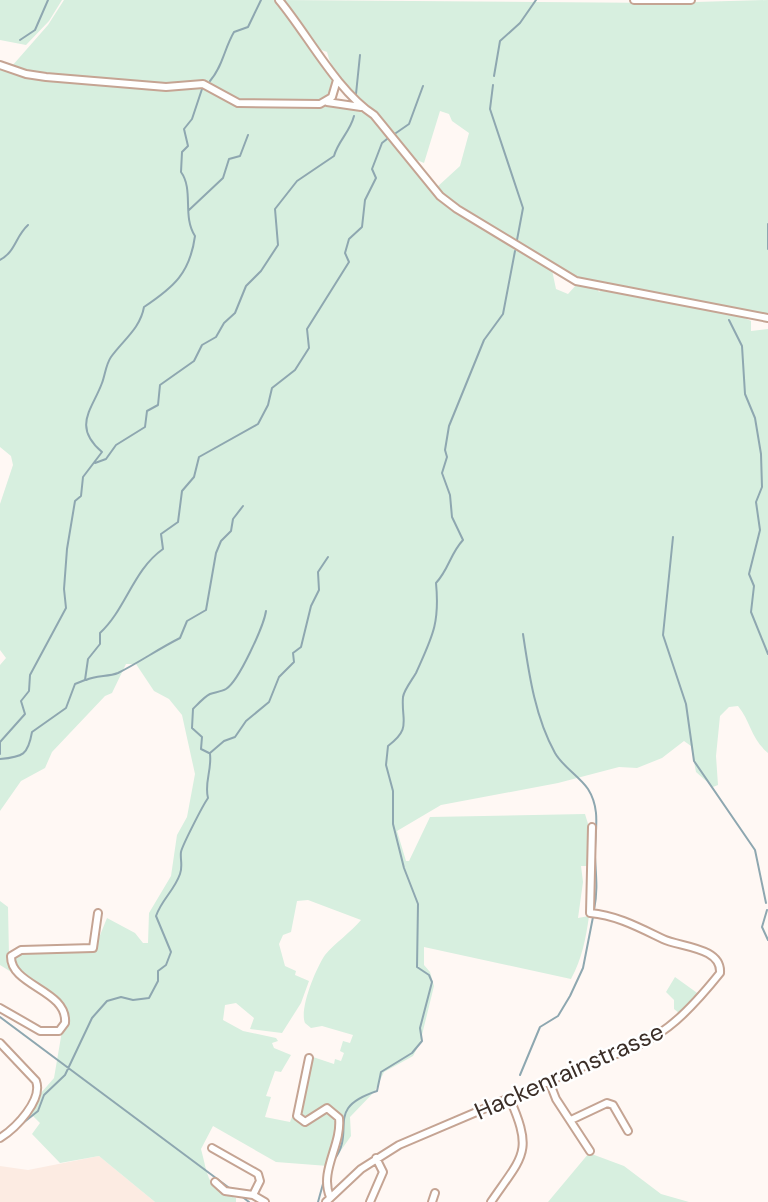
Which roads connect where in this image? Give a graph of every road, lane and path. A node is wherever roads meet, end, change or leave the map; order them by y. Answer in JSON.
{"nodes":[{"id":1,"x":279,"y":0,"type":"edge"},
{"id":2,"x":634,"y":0,"type":"edge"},
{"id":3,"x":691,"y":0,"type":"edge"},
{"id":4,"x":0,"y":65,"type":"edge"},
{"id":5,"x":337,"y":80,"type":"junction"},
{"id":6,"x":327,"y":102,"type":"junction"},
{"id":7,"x":361,"y":107,"type":"junction"},
{"id":8,"x":768,"y":318,"type":"edge"},
{"id":9,"x":592,"y":827,"type":"dead end"},
{"id":10,"x":98,"y":913,"type":"dead end"},
{"id":11,"x":0,"y":1008,"type":"edge"},
{"id":12,"x":0,"y":1043,"type":"edge"},
{"id":13,"x":309,"y":1058,"type":"dead end"},
{"id":14,"x":549,"y":1081,"type":"junction"},
{"id":15,"x":509,"y":1097,"type":"junction"},
{"id":16,"x":571,"y":1120,"type":"junction"},
{"id":17,"x":628,"y":1131,"type":"dead end"},
{"id":18,"x":0,"y":1138,"type":"edge"},
{"id":19,"x":212,"y":1148,"type":"dead end"},
{"id":20,"x":590,"y":1151,"type":"dead end"},
{"id":21,"x":376,"y":1157,"type":"junction"},
{"id":22,"x":215,"y":1182,"type":"dead end"},
{"id":23,"x":435,"y":1193,"type":"dead end"},
{"id":24,"x":253,"y":1195,"type":"junction"},
{"id":25,"x":328,"y":1199,"type":"edge"},
{"id":26,"x":265,"y":1202,"type":"edge"},
{"id":27,"x":370,"y":1202,"type":"edge"},
{"id":28,"x":432,"y":1202,"type":"edge"},
{"id":29,"x":491,"y":1202,"type":"edge"}],
"edges":[{"from":1,"to":5,"type":"street"},
{"from":2,"to":3,"type":"street"},
{"from":4,"to":6,"type":"street"},
{"from":5,"to":6,"type":"street"},
{"from":5,"to":7,"type":"street"},
{"from":6,"to":7,"type":"street"},
{"from":7,"to":8,"type":"street"},
{"from":9,"to":14,"type":"street","name":"Hackenrainstrasse"},
{"from":10,"to":11,"type":"street"},
{"from":12,"to":18,"type":"street"},
{"from":13,"to":25,"type":"street"},
{"from":14,"to":15,"type":"street","name":"Hackenrainstrasse"},
{"from":14,"to":16,"type":"street"},
{"from":15,"to":21,"type":"street","name":"Hackenrainstrasse"},
{"from":15,"to":29,"type":"street"},
{"from":16,"to":17,"type":"street"},
{"from":16,"to":20,"type":"street"},
{"from":19,"to":24,"type":"street"},
{"from":21,"to":25,"type":"street","name":"Hackenrainstrasse"},
{"from":21,"to":27,"type":"street"},
{"from":22,"to":24,"type":"street"},
{"from":23,"to":28,"type":"street"},
{"from":24,"to":26,"type":"street"}]}
